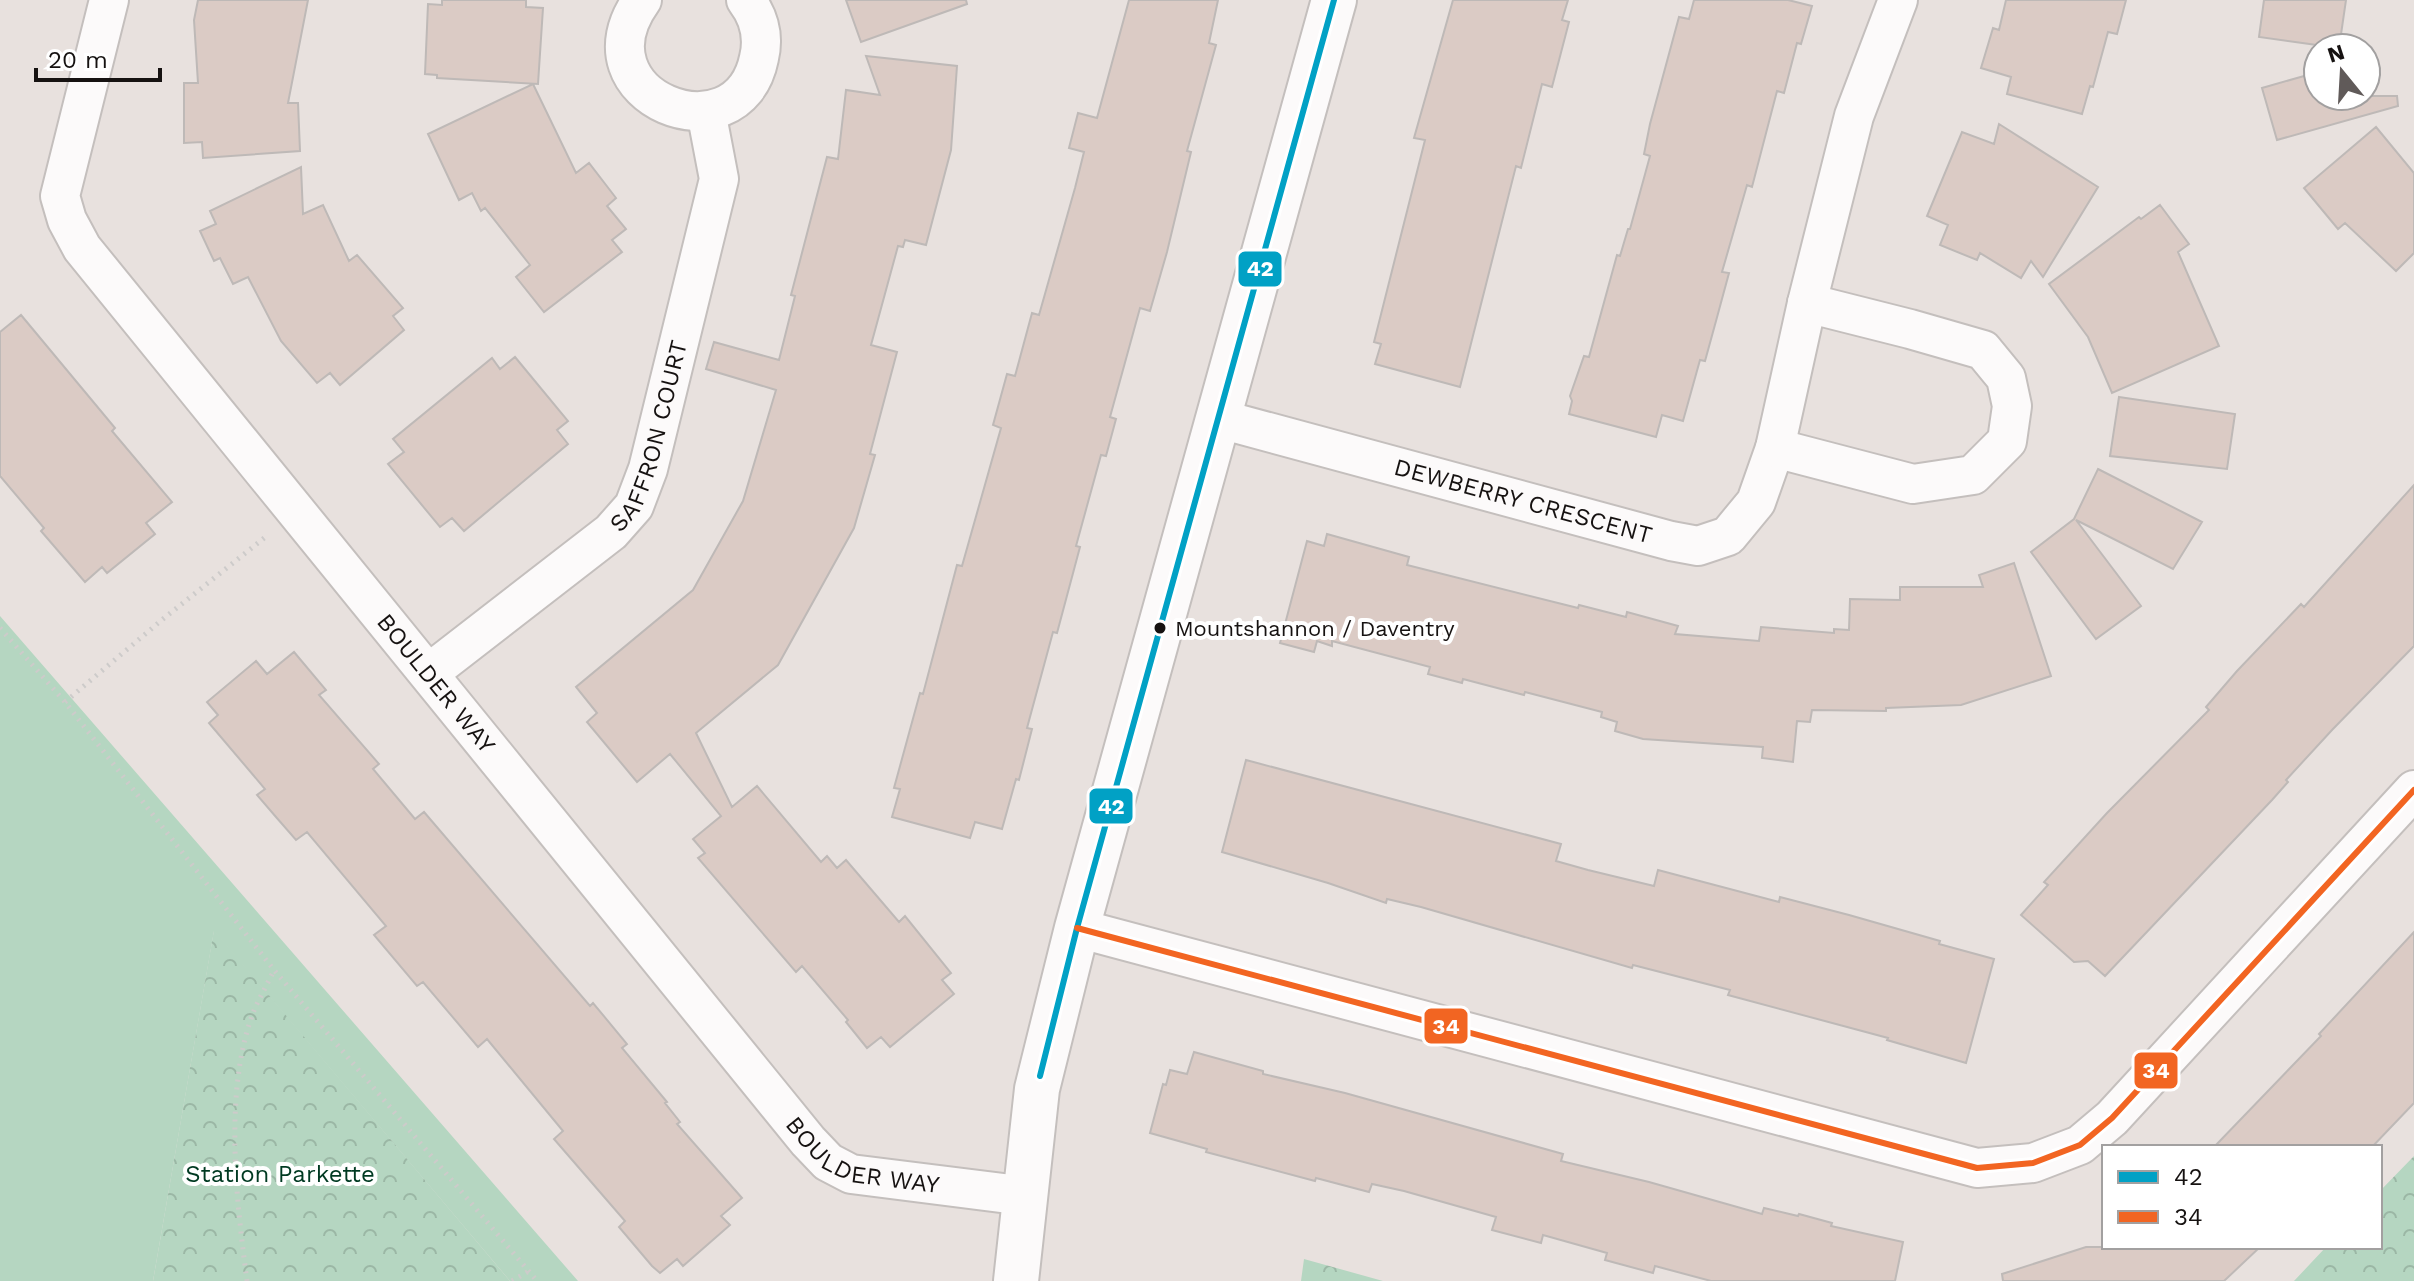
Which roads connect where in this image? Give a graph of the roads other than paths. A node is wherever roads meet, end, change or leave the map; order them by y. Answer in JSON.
{"nodes":[{"id":1,"x":109,"y":0,"type":"edge"},
{"id":2,"x":642,"y":0,"type":"edge"},
{"id":3,"x":746,"y":0,"type":"edge"},
{"id":4,"x":1334,"y":0,"type":"edge"},
{"id":5,"x":1898,"y":0,"type":"edge"},
{"id":6,"x":706,"y":111,"type":"junction"},
{"id":7,"x":1807,"y":303,"type":"junction"},
{"id":8,"x":1220,"y":419,"type":"junction"},
{"id":9,"x":1775,"y":448,"type":"junction"},
{"id":10,"x":429,"y":673,"type":"junction"},
{"id":11,"x":2414,"y":790,"type":"edge"},
{"id":12,"x":1077,"y":928,"type":"junction"},
{"id":13,"x":1026,"y":1196,"type":"junction"},
{"id":14,"x":1016,"y":1281,"type":"edge"}],
"edges":[{"from":1,"to":10,"type":"street","name":"BOULDER WAY"},
{"from":2,"to":6,"type":"street"},
{"from":3,"to":6,"type":"street"},
{"from":4,"to":8,"type":"street"},
{"from":5,"to":7,"type":"street","name":"DEWBERRY CRESCENT"},
{"from":6,"to":10,"type":"street","name":"SAFFRON COURT"},
{"from":7,"to":9,"type":"street","name":"DEWBERRY CRESCENT"},
{"from":7,"to":9,"type":"street"},
{"from":8,"to":9,"type":"street","name":"DEWBERRY CRESCENT"},
{"from":8,"to":12,"type":"street"},
{"from":10,"to":13,"type":"street","name":"BOULDER WAY"},
{"from":11,"to":12,"type":"street"},
{"from":12,"to":13,"type":"street"},
{"from":13,"to":14,"type":"street"}]}
